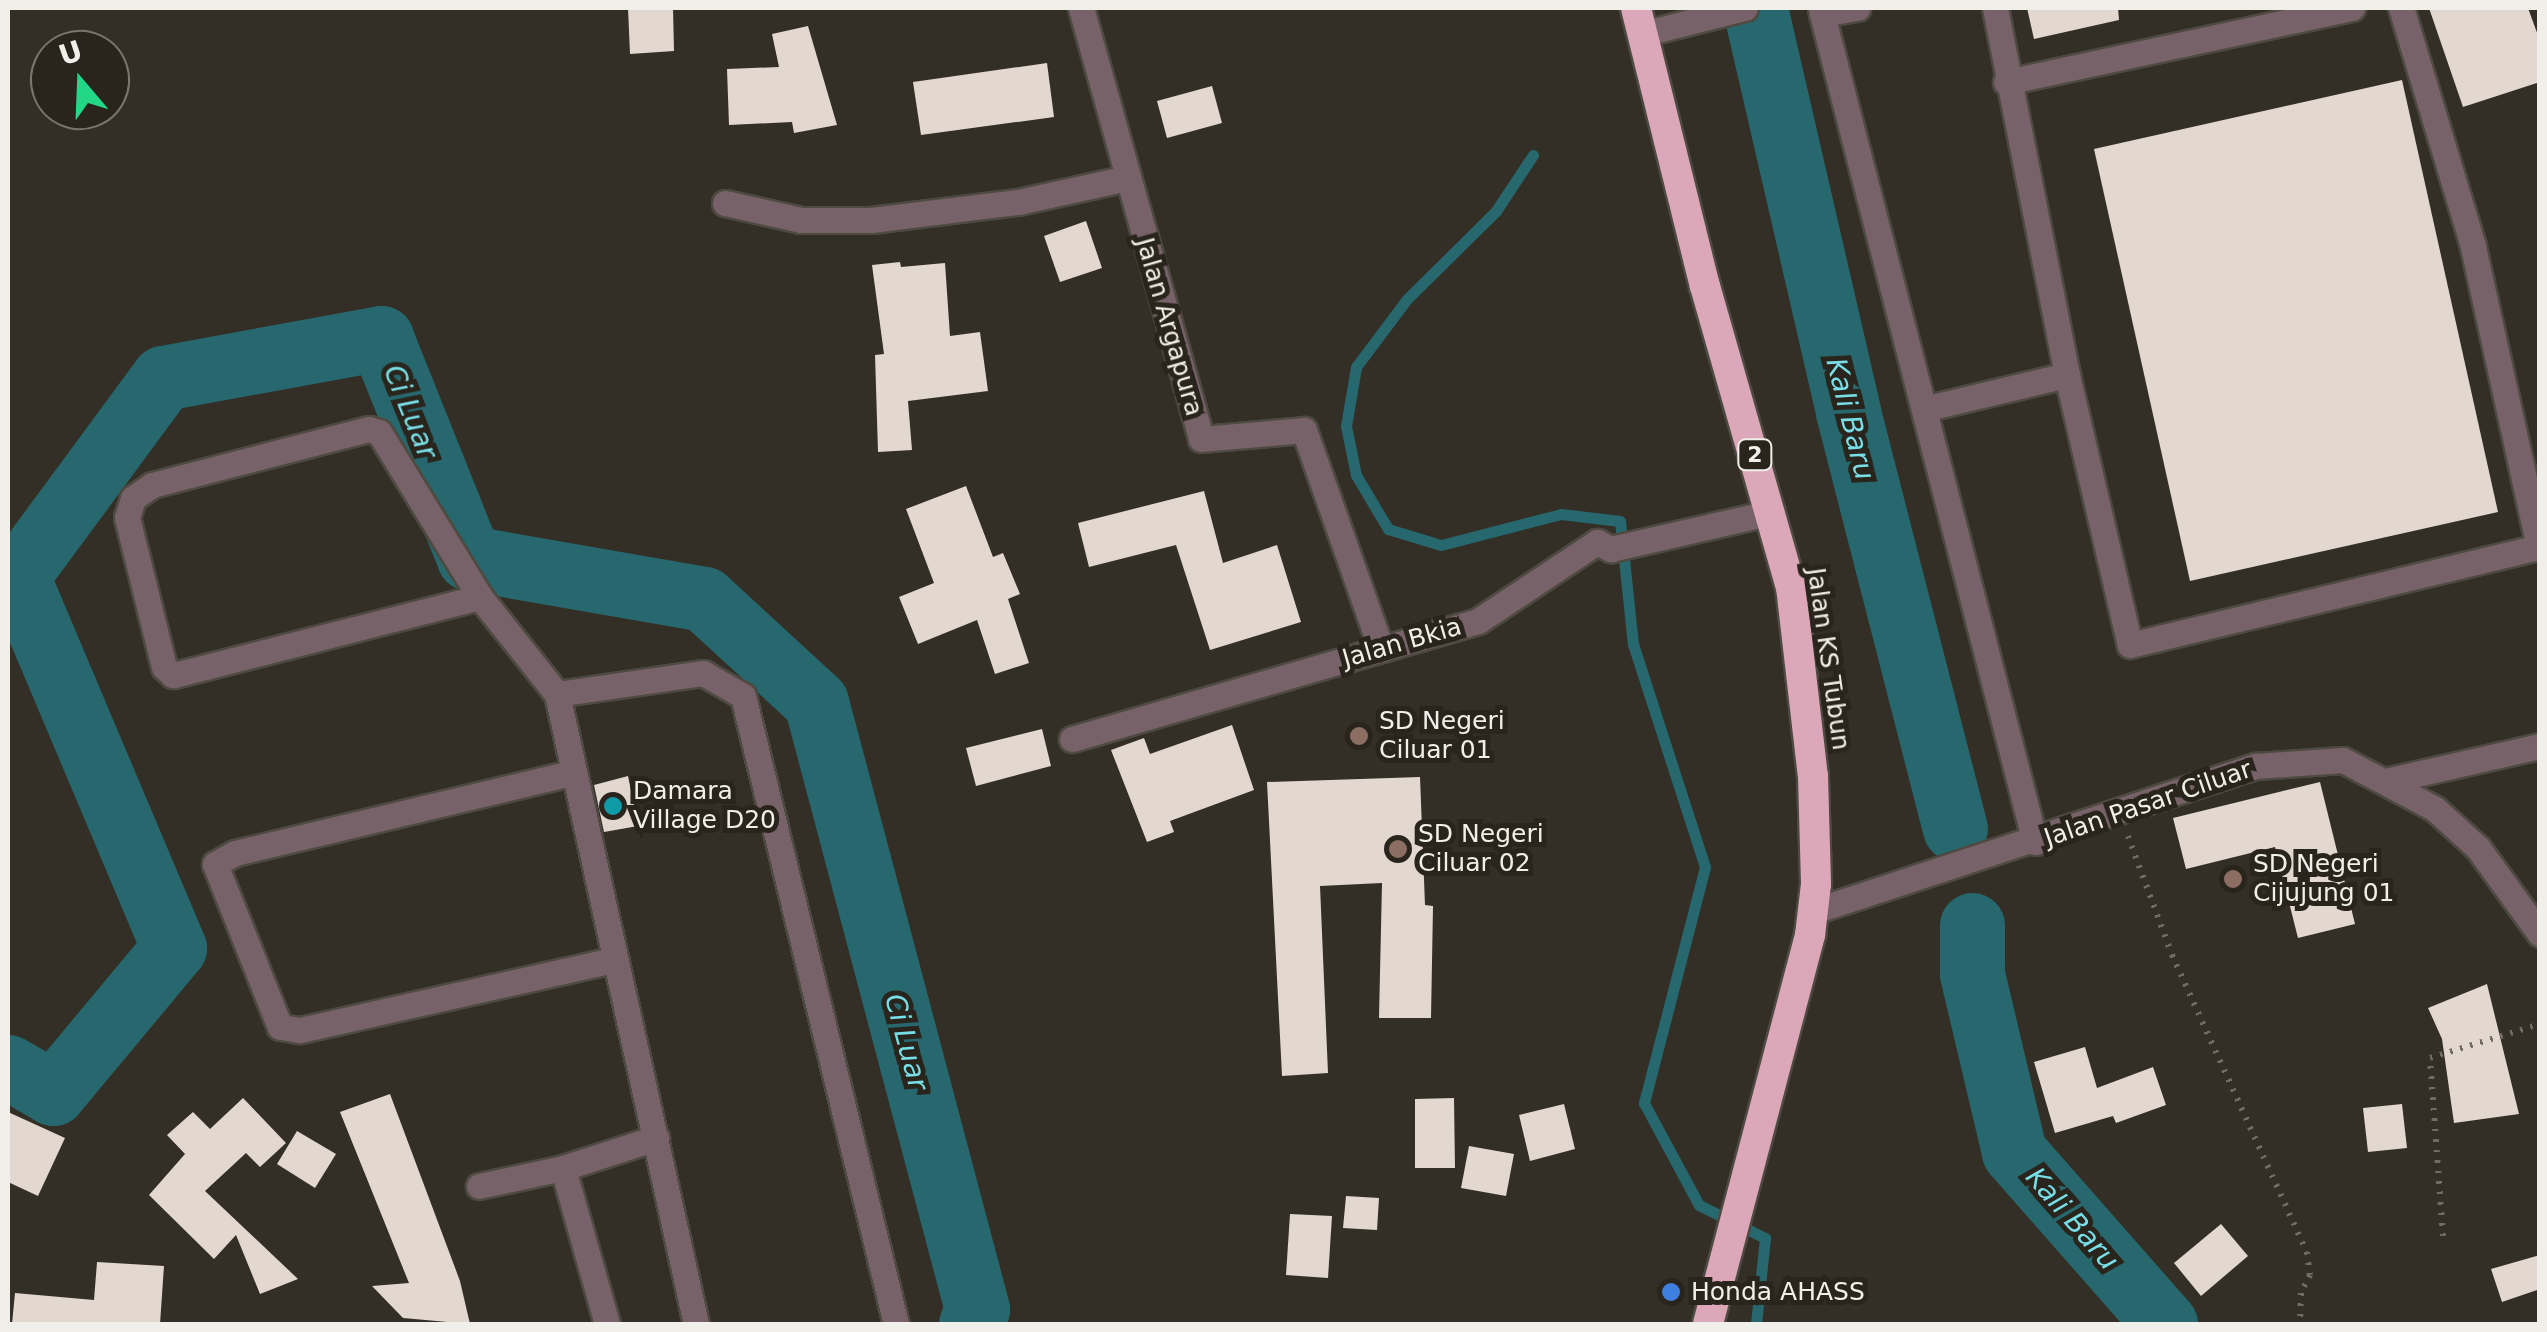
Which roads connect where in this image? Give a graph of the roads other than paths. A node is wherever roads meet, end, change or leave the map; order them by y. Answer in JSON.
{"nodes":[{"id":1,"x":1081,"y":8,"type":"edge"},
{"id":2,"x":1745,"y":8,"type":"edge"},
{"id":3,"x":1857,"y":8,"type":"edge"},
{"id":4,"x":1995,"y":8,"type":"edge"},
{"id":5,"x":2352,"y":8,"type":"edge"},
{"id":6,"x":2401,"y":8,"type":"edge"},
{"id":7,"x":1821,"y":11,"type":"edge"},
{"id":8,"x":1639,"y":21,"type":"edge"},
{"id":9,"x":2006,"y":82,"type":"junction"},
{"id":10,"x":1127,"y":178,"type":"junction"},
{"id":11,"x":725,"y":203,"type":"dead end"},
{"id":12,"x":2067,"y":375,"type":"junction"},
{"id":13,"x":1928,"y":408,"type":"junction"},
{"id":14,"x":1772,"y":512,"type":"junction"},
{"id":15,"x":480,"y":597,"type":"junction"},
{"id":16,"x":1381,"y":649,"type":"junction"},
{"id":17,"x":558,"y":694,"type":"junction"},
{"id":18,"x":1072,"y":738,"type":"dead end"},
{"id":19,"x":2540,"y":746,"type":"edge"},
{"id":20,"x":571,"y":774,"type":"junction"},
{"id":21,"x":2390,"y":780,"type":"junction"},
{"id":22,"x":2035,"y":842,"type":"junction"},
{"id":23,"x":1814,"y":911,"type":"junction"},
{"id":24,"x":2540,"y":934,"type":"edge"},
{"id":25,"x":614,"y":960,"type":"junction"},
{"id":26,"x":656,"y":1138,"type":"junction"},
{"id":27,"x":563,"y":1168,"type":"junction"},
{"id":28,"x":479,"y":1186,"type":"dead end"},
{"id":29,"x":607,"y":1324,"type":"edge"},
{"id":30,"x":696,"y":1324,"type":"edge"},
{"id":31,"x":896,"y":1324,"type":"edge"},
{"id":32,"x":1708,"y":1324,"type":"edge"}],
"edges":[{"from":1,"to":10,"type":"street","name":"Jalan Argapura"},
{"from":2,"to":8,"type":"street"},
{"from":3,"to":7,"type":"street"},
{"from":4,"to":9,"type":"street"},
{"from":5,"to":9,"type":"street"},
{"from":6,"to":12,"type":"street"},
{"from":7,"to":13,"type":"street"},
{"from":8,"to":14,"type":"highway","name":"Jalan KS Tubun","number":"2"},
{"from":9,"to":12,"type":"street"},
{"from":10,"to":11,"type":"street"},
{"from":10,"to":16,"type":"street","name":"Jalan Argapura"},
{"from":12,"to":13,"type":"street"},
{"from":13,"to":22,"type":"street"},
{"from":14,"to":16,"type":"street","name":"Jalan Bkia"},
{"from":14,"to":23,"type":"highway","name":"Jalan KS Tubun","number":"2"},
{"from":15,"to":15,"type":"street"},
{"from":15,"to":17,"type":"street"},
{"from":16,"to":18,"type":"street","name":"Jalan Bkia"},
{"from":17,"to":20,"type":"street"},
{"from":17,"to":31,"type":"street"},
{"from":19,"to":21,"type":"street"},
{"from":20,"to":25,"type":"street"},
{"from":20,"to":25,"type":"street"},
{"from":21,"to":22,"type":"street","name":"Jalan Pasar Ciluar"},
{"from":21,"to":24,"type":"street","name":"Jalan Pasar Ciluar"},
{"from":22,"to":23,"type":"street","name":"Jalan Pasar Ciluar"},
{"from":23,"to":32,"type":"highway","name":"Jalan KS Tubun","number":"2"},
{"from":25,"to":26,"type":"street"},
{"from":26,"to":27,"type":"street"},
{"from":26,"to":30,"type":"street"},
{"from":27,"to":28,"type":"street"},
{"from":27,"to":29,"type":"street"}]}
